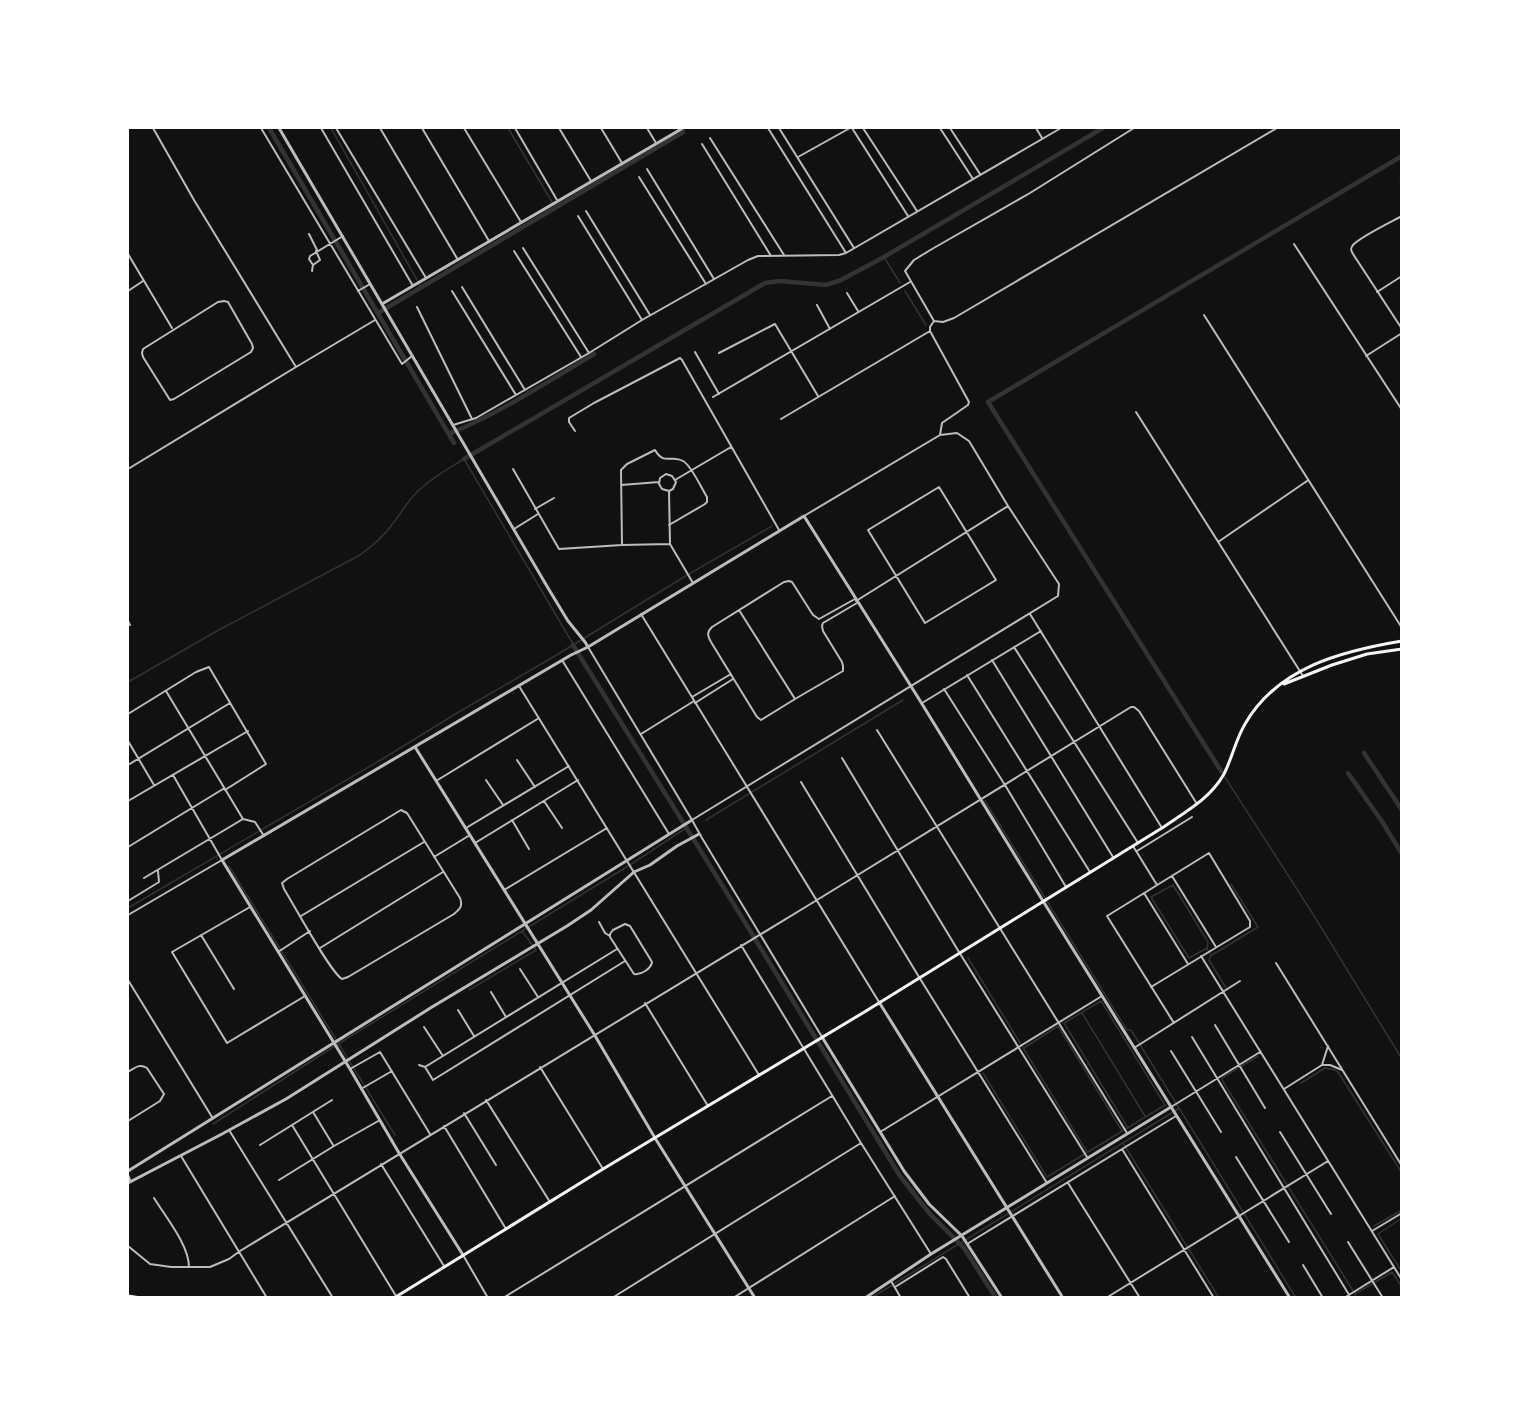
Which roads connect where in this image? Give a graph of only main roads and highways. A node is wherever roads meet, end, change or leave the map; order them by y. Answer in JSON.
{"nodes":[{"id":1,"x":1401,"y":641,"type":"edge"},
{"id":2,"x":1401,"y":649,"type":"edge"},
{"id":3,"x":1277,"y":687,"type":"junction"},
{"id":4,"x":128,"y":1296,"type":"edge"},
{"id":5,"x":395,"y":1297,"type":"edge"},
{"id":6,"x":141,"y":1298,"type":"edge"}],
"edges":[{"from":1,"to":3,"type":"main road"},
{"from":2,"to":3,"type":"main road"},
{"from":3,"to":5,"type":"main road"},
{"from":4,"to":6,"type":"main road"}]}
